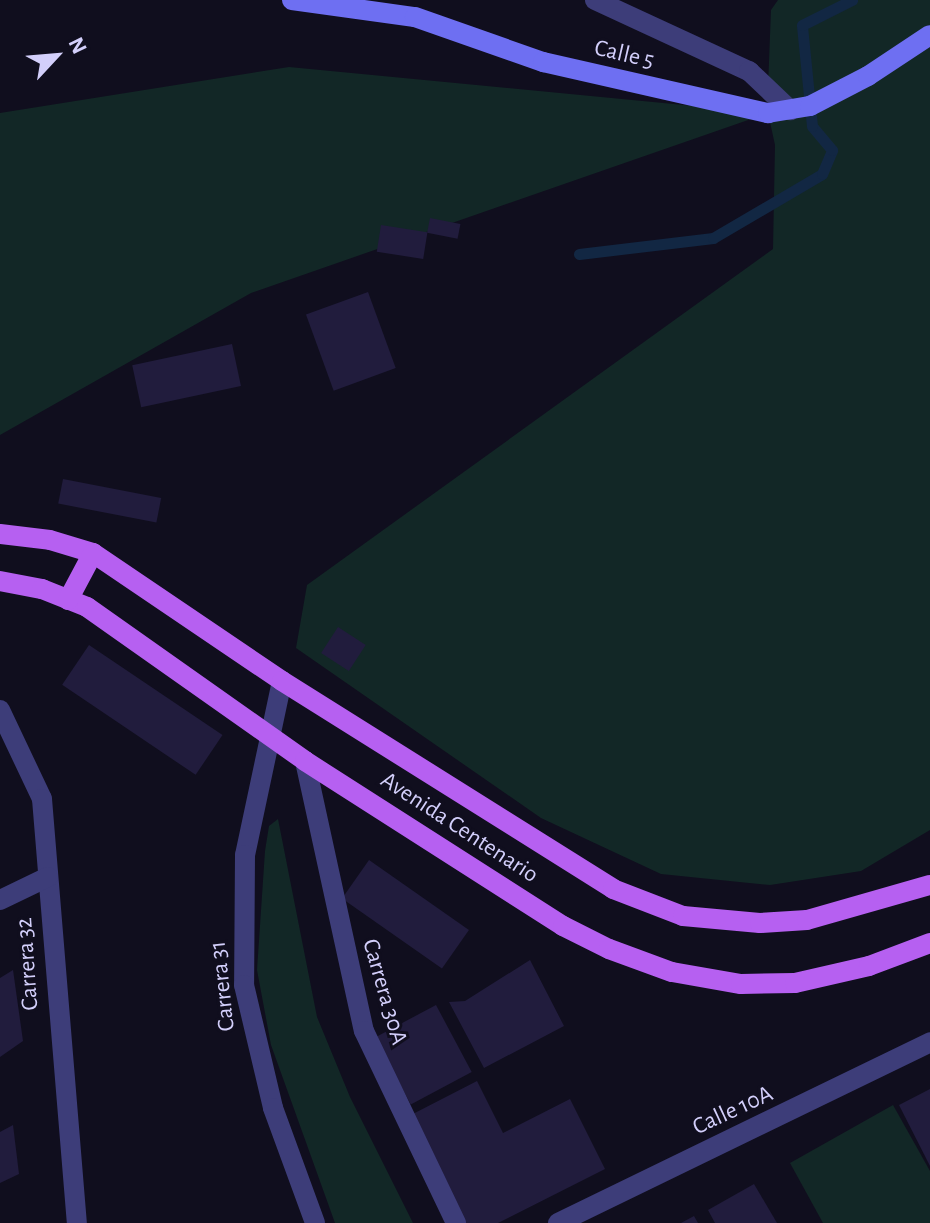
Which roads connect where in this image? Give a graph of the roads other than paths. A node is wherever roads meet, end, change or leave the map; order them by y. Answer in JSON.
{"nodes":[{"id":1,"x":292,"y":0,"type":"edge"},
{"id":2,"x":595,"y":0,"type":"edge"},
{"id":3,"x":930,"y":35,"type":"edge"},
{"id":4,"x":790,"y":110,"type":"junction"},
{"id":5,"x":0,"y":534,"type":"edge"},
{"id":6,"x":93,"y":553,"type":"junction"},
{"id":7,"x":0,"y":581,"type":"edge"},
{"id":8,"x":68,"y":600,"type":"junction"},
{"id":9,"x":282,"y":681,"type":"junction"},
{"id":10,"x":0,"y":710,"type":"edge"},
{"id":11,"x":270,"y":737,"type":"junction"},
{"id":12,"x":305,"y":761,"type":"junction"},
{"id":13,"x":48,"y":877,"type":"junction"},
{"id":14,"x":930,"y":885,"type":"edge"},
{"id":15,"x":0,"y":900,"type":"edge"},
{"id":16,"x":930,"y":943,"type":"edge"},
{"id":17,"x":930,"y":1042,"type":"edge"},
{"id":18,"x":77,"y":1223,"type":"edge"},
{"id":19,"x":315,"y":1223,"type":"edge"},
{"id":20,"x":456,"y":1223,"type":"edge"},
{"id":21,"x":558,"y":1223,"type":"edge"}],
"edges":[{"from":1,"to":4,"type":"street","name":"Calle 5"},
{"from":2,"to":4,"type":"street"},
{"from":3,"to":4,"type":"street","name":"Calle 5"},
{"from":5,"to":6,"type":"main road","name":"Avenida Centenario"},
{"from":6,"to":8,"type":"main road"},
{"from":6,"to":9,"type":"main road","name":"Avenida Centenario"},
{"from":7,"to":8,"type":"main road","name":"Avenida Centenario"},
{"from":8,"to":11,"type":"main road","name":"Avenida Centenario"},
{"from":9,"to":11,"type":"street"},
{"from":9,"to":14,"type":"main road","name":"Avenida Centenario"},
{"from":10,"to":13,"type":"street","name":"Carrera 32"},
{"from":11,"to":12,"type":"main road","name":"Avenida Centenario"},
{"from":11,"to":19,"type":"street","name":"Carrera 31"},
{"from":12,"to":16,"type":"main road","name":"Avenida Centenario"},
{"from":12,"to":20,"type":"street","name":"Carrera 30A"},
{"from":13,"to":15,"type":"street"},
{"from":13,"to":18,"type":"street","name":"Carrera 32"},
{"from":17,"to":21,"type":"street","name":"Calle 10A"}]}
